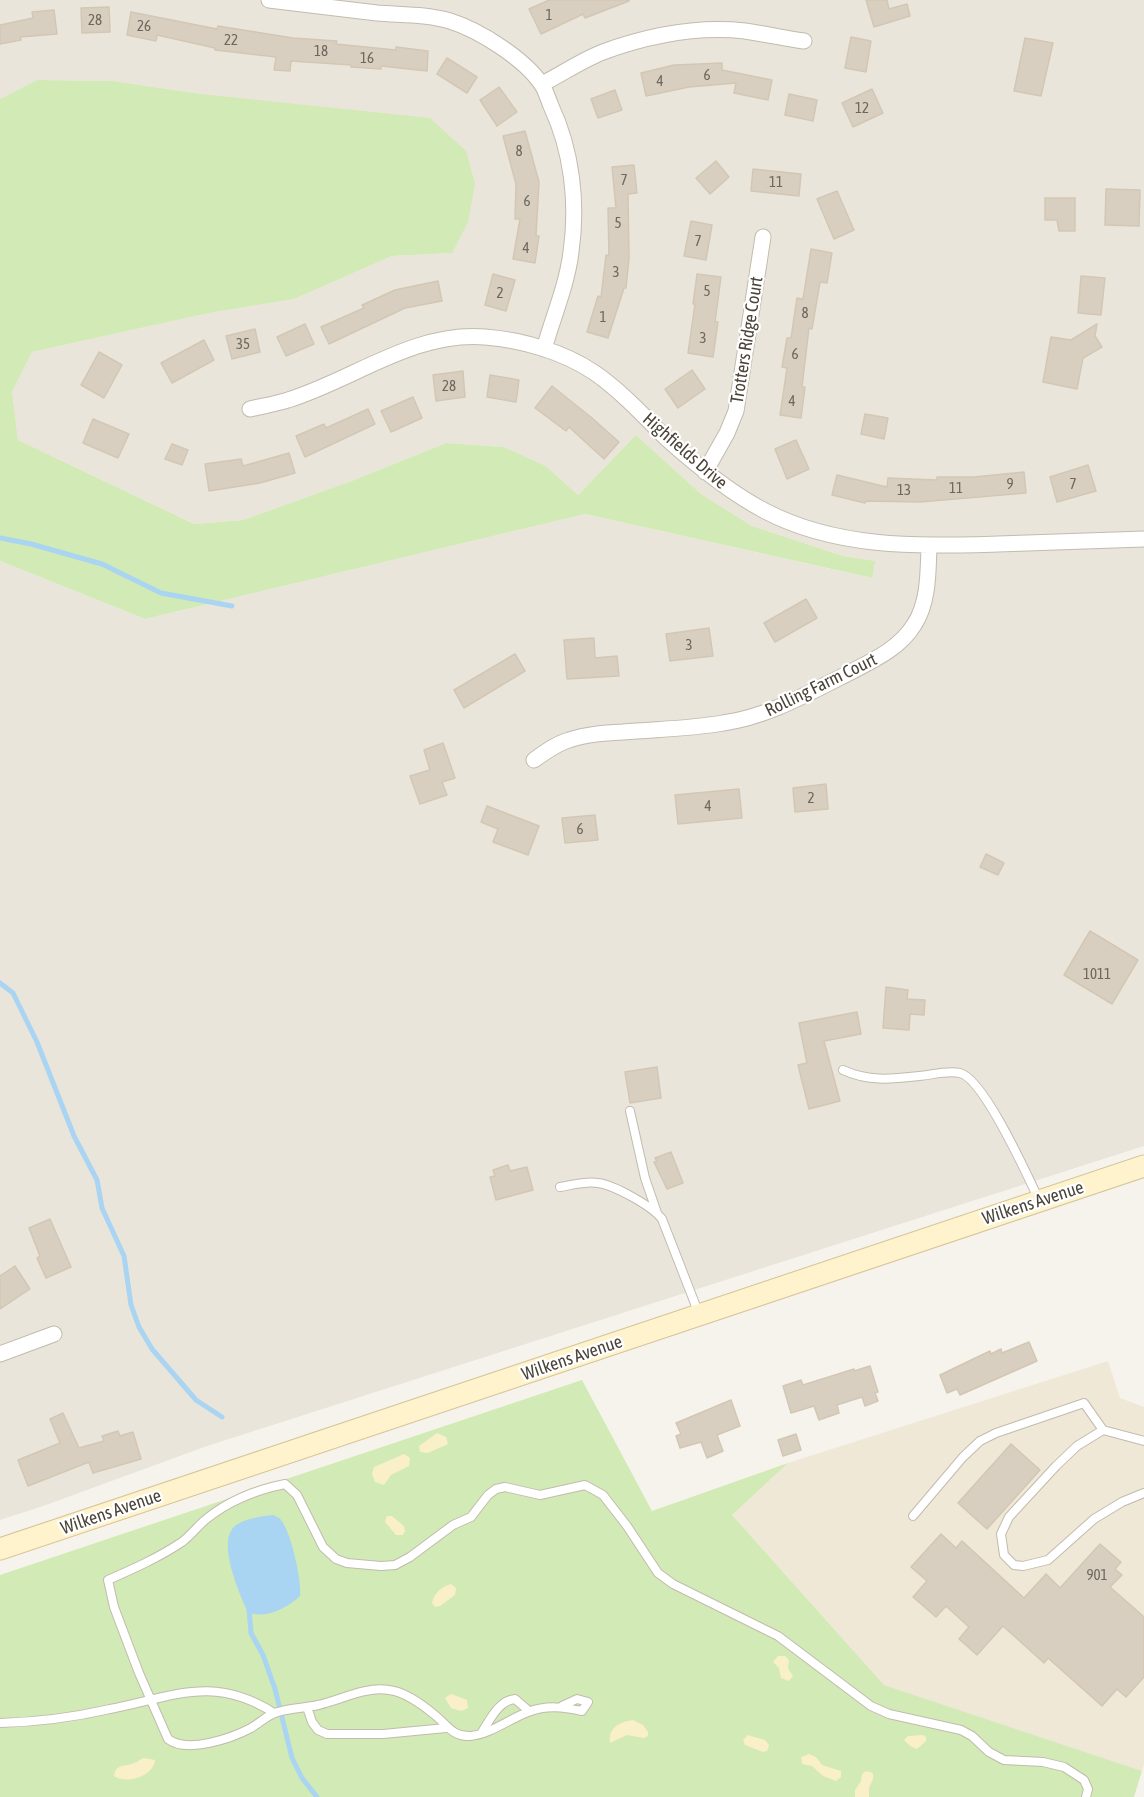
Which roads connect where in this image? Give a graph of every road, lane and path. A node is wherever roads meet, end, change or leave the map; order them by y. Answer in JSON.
{"nodes":[{"id":1,"x":269,"y":0,"type":"edge"},
{"id":2,"x":414,"y":7,"type":"edge"},
{"id":3,"x":804,"y":41,"type":"dead end"},
{"id":4,"x":542,"y":84,"type":"junction"},
{"id":5,"x":763,"y":237,"type":"dead end"},
{"id":6,"x":544,"y":349,"type":"junction"},
{"id":7,"x":250,"y":409,"type":"dead end"},
{"id":8,"x":705,"y":472,"type":"junction"},
{"id":9,"x":1144,"y":539,"type":"edge"},
{"id":10,"x":929,"y":546,"type":"junction"},
{"id":11,"x":534,"y":760,"type":"dead end"},
{"id":12,"x":843,"y":1070,"type":"dead end"},
{"id":13,"x":630,"y":1111,"type":"dead end"},
{"id":14,"x":1144,"y":1166,"type":"edge"},
{"id":15,"x":560,"y":1187,"type":"dead end"},
{"id":16,"x":1040,"y":1201,"type":"junction"},
{"id":17,"x":657,"y":1213,"type":"junction"},
{"id":18,"x":699,"y":1315,"type":"junction"},
{"id":19,"x":54,"y":1334,"type":"dead end"},
{"id":20,"x":0,"y":1354,"type":"edge"},
{"id":21,"x":1103,"y":1430,"type":"junction"},
{"id":22,"x":1144,"y":1442,"type":"edge"},
{"id":23,"x":1144,"y":1493,"type":"edge"},
{"id":24,"x":913,"y":1516,"type":"dead end"},
{"id":25,"x":0,"y":1549,"type":"edge"},
{"id":26,"x":151,"y":1699,"type":"junction"},
{"id":27,"x":562,"y":1706,"type":"dead end"},
{"id":28,"x":306,"y":1707,"type":"junction"},
{"id":29,"x":529,"y":1711,"type":"junction"},
{"id":30,"x":274,"y":1713,"type":"junction"},
{"id":31,"x":0,"y":1723,"type":"edge"},
{"id":32,"x":446,"y":1728,"type":"junction"},
{"id":33,"x":482,"y":1732,"type":"junction"},
{"id":34,"x":1086,"y":1797,"type":"edge"}],
"edges":[{"from":1,"to":2,"type":"street"},
{"from":2,"to":4,"type":"street"},
{"from":3,"to":4,"type":"street"},
{"from":4,"to":6,"type":"street"},
{"from":5,"to":8,"type":"street","name":"Trotters Ridge Court"},
{"from":6,"to":7,"type":"street","name":"Highfields Drive"},
{"from":6,"to":8,"type":"street","name":"Highfields Drive"},
{"from":8,"to":10,"type":"street","name":"Highfields Drive"},
{"from":9,"to":10,"type":"street","name":"Highfields Drive"},
{"from":10,"to":11,"type":"street","name":"Rolling Farm Court"},
{"from":12,"to":16,"type":"lane"},
{"from":13,"to":17,"type":"lane"},
{"from":14,"to":16,"type":"main road","name":"Wilkens Avenue"},
{"from":15,"to":17,"type":"lane"},
{"from":16,"to":18,"type":"main road","name":"Wilkens Avenue"},
{"from":17,"to":18,"type":"lane"},
{"from":18,"to":25,"type":"main road","name":"Wilkens Avenue"},
{"from":19,"to":20,"type":"street"},
{"from":21,"to":22,"type":"lane"},
{"from":21,"to":23,"type":"lane"},
{"from":21,"to":24,"type":"lane"},
{"from":26,"to":30,"type":"lane"},
{"from":26,"to":30,"type":"lane"},
{"from":26,"to":31,"type":"lane"},
{"from":26,"to":34,"type":"lane"},
{"from":27,"to":29,"type":"lane"},
{"from":28,"to":30,"type":"lane"},
{"from":28,"to":32,"type":"lane"},
{"from":28,"to":32,"type":"lane"},
{"from":29,"to":33,"type":"lane"},
{"from":29,"to":33,"type":"lane"},
{"from":32,"to":33,"type":"lane"}]}
